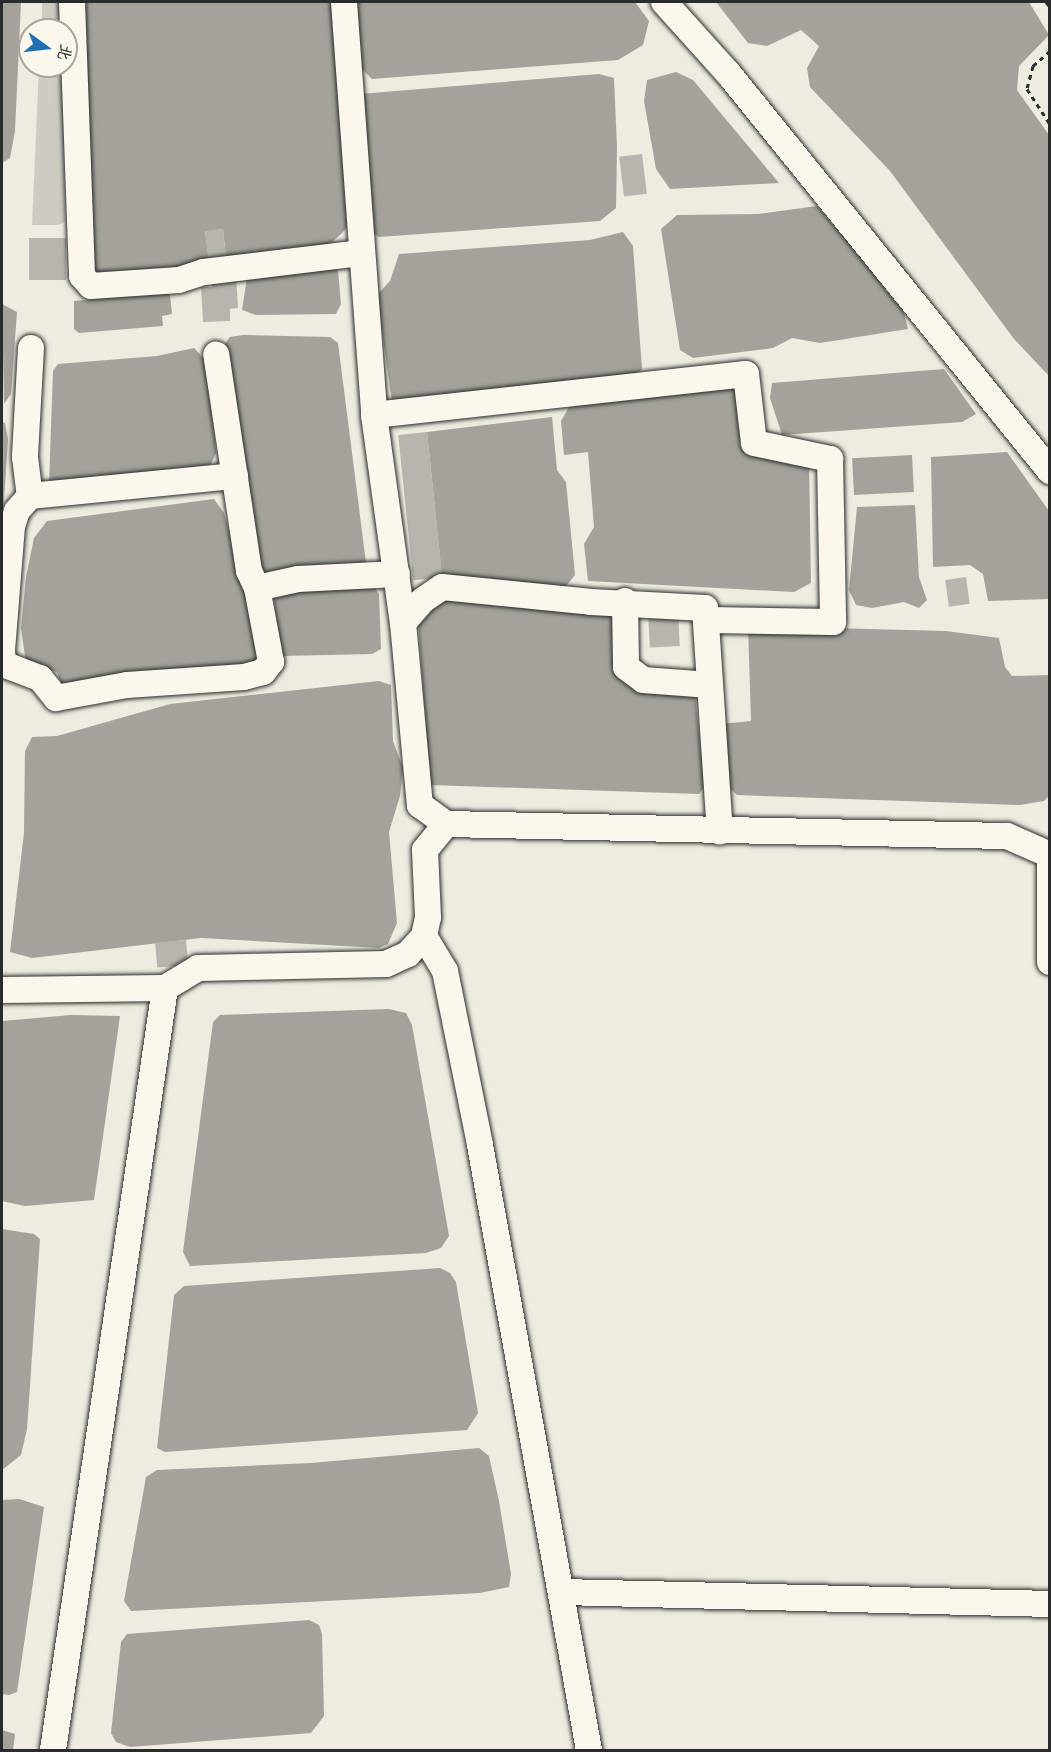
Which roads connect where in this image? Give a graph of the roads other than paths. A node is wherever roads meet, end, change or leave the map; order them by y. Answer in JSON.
{"nodes":[{"id":1,"x":72,"y":2,"type":"edge"},
{"id":2,"x":344,"y":2,"type":"edge"},
{"id":3,"x":664,"y":2,"type":"edge"},
{"id":4,"x":360,"y":253,"type":"junction"},
{"id":5,"x":31,"y":348,"type":"dead end"},
{"id":6,"x":216,"y":354,"type":"dead end"},
{"id":7,"x":374,"y":415,"type":"junction"},
{"id":8,"x":1050,"y":471,"type":"edge"},
{"id":9,"x":235,"y":476,"type":"junction"},
{"id":10,"x":30,"y":496,"type":"junction"},
{"id":11,"x":397,"y":574,"type":"junction"},
{"id":12,"x":257,"y":588,"type":"junction"},
{"id":13,"x":625,"y":601,"type":"junction"},
{"id":14,"x":3,"y":618,"type":"edge"},
{"id":15,"x":706,"y":620,"type":"junction"},
{"id":16,"x":403,"y":624,"type":"junction"},
{"id":17,"x":710,"y":685,"type":"junction"},
{"id":18,"x":446,"y":824,"type":"junction"},
{"id":19,"x":720,"y":831,"type":"junction"},
{"id":20,"x":1050,"y":855,"type":"edge"},
{"id":21,"x":1050,"y":863,"type":"edge"},
{"id":22,"x":424,"y":936,"type":"junction"},
{"id":23,"x":1050,"y":962,"type":"edge"},
{"id":24,"x":165,"y":988,"type":"junction"},
{"id":25,"x":2,"y":990,"type":"edge"},
{"id":26,"x":561,"y":1592,"type":"junction"},
{"id":27,"x":1050,"y":1604,"type":"edge"},
{"id":28,"x":53,"y":1750,"type":"edge"},
{"id":29,"x":590,"y":1750,"type":"edge"}],
"edges":[{"from":1,"to":4,"type":"street"},
{"from":2,"to":4,"type":"street"},
{"from":3,"to":8,"type":"street"},
{"from":4,"to":7,"type":"street"},
{"from":5,"to":10,"type":"street"},
{"from":6,"to":9,"type":"street"},
{"from":7,"to":11,"type":"street"},
{"from":7,"to":15,"type":"street"},
{"from":9,"to":10,"type":"street"},
{"from":9,"to":12,"type":"street"},
{"from":10,"to":14,"type":"street"},
{"from":11,"to":12,"type":"street"},
{"from":11,"to":16,"type":"street"},
{"from":12,"to":14,"type":"street"},
{"from":13,"to":15,"type":"street"},
{"from":13,"to":16,"type":"street"},
{"from":13,"to":17,"type":"street"},
{"from":15,"to":17,"type":"street"},
{"from":16,"to":18,"type":"street"},
{"from":17,"to":19,"type":"street"},
{"from":18,"to":19,"type":"street"},
{"from":18,"to":22,"type":"street"},
{"from":19,"to":20,"type":"street"},
{"from":21,"to":23,"type":"street"},
{"from":22,"to":24,"type":"street"},
{"from":22,"to":26,"type":"street"},
{"from":24,"to":25,"type":"street"},
{"from":24,"to":28,"type":"street"},
{"from":26,"to":27,"type":"street"},
{"from":26,"to":29,"type":"street"}]}
